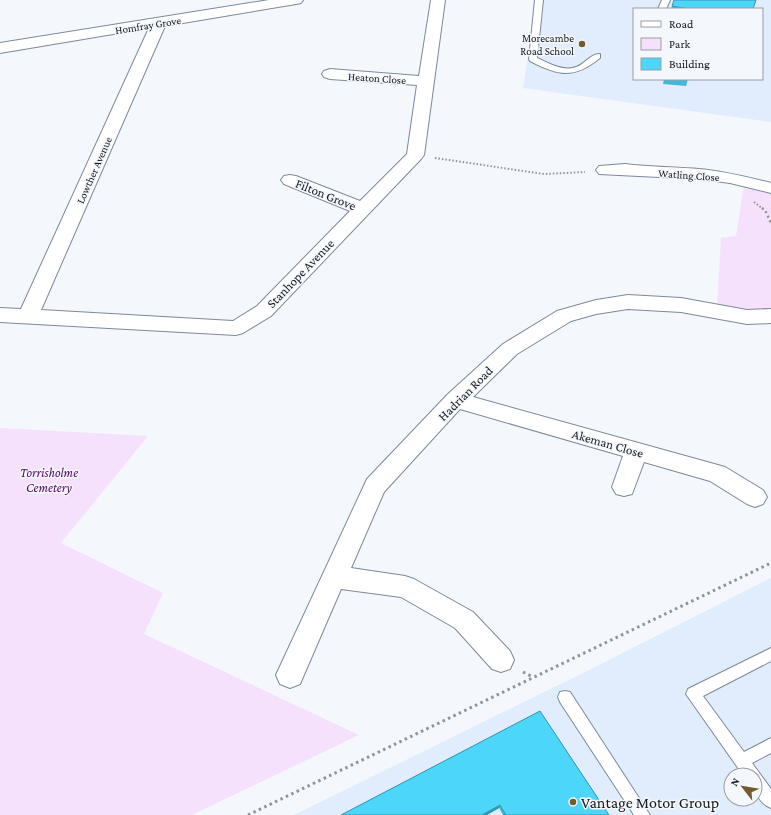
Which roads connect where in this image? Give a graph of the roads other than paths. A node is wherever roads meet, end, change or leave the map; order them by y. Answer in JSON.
{"nodes":[{"id":1,"x":296,"y":0,"type":"edge"},
{"id":2,"x":438,"y":0,"type":"edge"},
{"id":3,"x":539,"y":0,"type":"edge"},
{"id":4,"x":160,"y":23,"type":"junction"},
{"id":5,"x":0,"y":48,"type":"edge"},
{"id":6,"x":598,"y":56,"type":"dead end"},
{"id":7,"x":330,"y":74,"type":"dead end"},
{"id":8,"x":425,"y":81,"type":"junction"},
{"id":9,"x":605,"y":170,"type":"road end"},
{"id":10,"x":290,"y":180,"type":"dead end"},
{"id":11,"x":771,"y":188,"type":"edge"},
{"id":12,"x":362,"y":209,"type":"junction"},
{"id":13,"x":0,"y":315,"type":"edge"},
{"id":14,"x":771,"y":316,"type":"edge"},
{"id":15,"x":28,"y":318,"type":"junction"},
{"id":16,"x":456,"y":400,"type":"junction"},
{"id":17,"x":636,"y":451,"type":"junction"},
{"id":18,"x":624,"y":487,"type":"dead end"},
{"id":19,"x":755,"y":497,"type":"dead end"},
{"id":20,"x":335,"y":577,"type":"junction"},
{"id":21,"x":771,"y":654,"type":"edge"},
{"id":22,"x":501,"y":660,"type":"dead end"},
{"id":23,"x":290,"y":675,"type":"dead end"},
{"id":24,"x":565,"y":698,"type":"dead end"},
{"id":25,"x":771,"y":745,"type":"edge"},
{"id":26,"x":742,"y":761,"type":"junction"},
{"id":27,"x":746,"y":767,"type":"edge"},
{"id":28,"x":763,"y":790,"type":"edge"},
{"id":29,"x":771,"y":801,"type":"edge"},
{"id":30,"x":643,"y":815,"type":"edge"}],
"edges":[{"from":1,"to":4,"type":"street","name":"Homfray Grove"},
{"from":2,"to":8,"type":"street"},
{"from":3,"to":6,"type":"lane"},
{"from":4,"to":5,"type":"street","name":"Homfray Grove"},
{"from":4,"to":15,"type":"street","name":"Lowther Avenue"},
{"from":7,"to":8,"type":"street","name":"Heaton Close"},
{"from":8,"to":12,"type":"street","name":"Stanhope Avenue"},
{"from":9,"to":11,"type":"street","name":"Watling Close"},
{"from":10,"to":12,"type":"street","name":"Filton Grove"},
{"from":12,"to":15,"type":"street","name":"Stanhope Avenue"},
{"from":13,"to":15,"type":"street","name":"Stanhope Avenue"},
{"from":14,"to":16,"type":"street","name":"Hadrian Road"},
{"from":16,"to":17,"type":"street","name":"Akeman Close"},
{"from":16,"to":20,"type":"street","name":"Hadrian Road"},
{"from":17,"to":18,"type":"street"},
{"from":17,"to":19,"type":"street","name":"Akeman Close"},
{"from":20,"to":22,"type":"street"},
{"from":20,"to":23,"type":"street","name":"Hadrian Road"},
{"from":21,"to":26,"type":"lane"},
{"from":24,"to":30,"type":"lane"},
{"from":25,"to":26,"type":"lane"},
{"from":26,"to":27,"type":"lane"},
{"from":28,"to":29,"type":"lane"}]}
